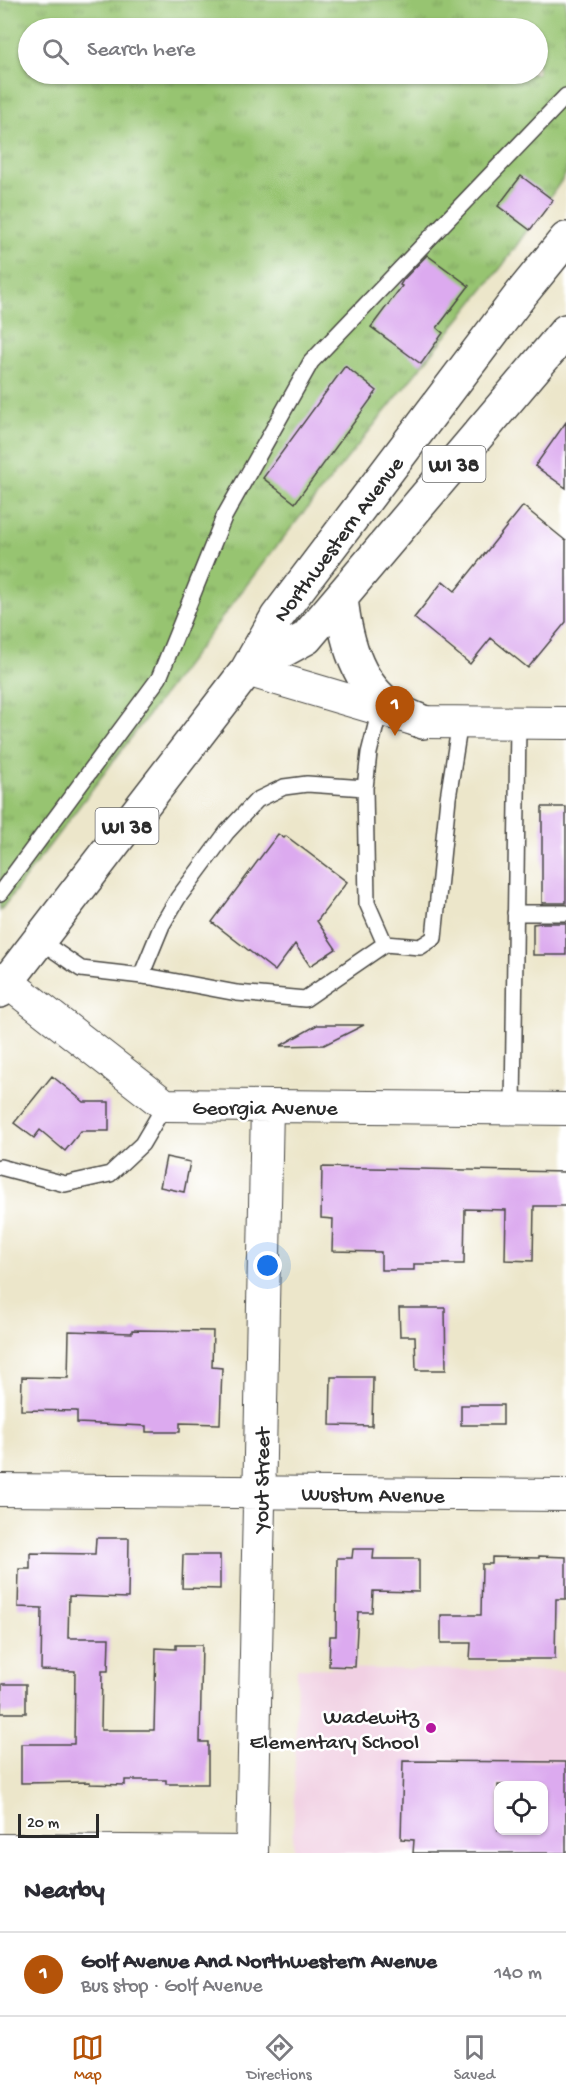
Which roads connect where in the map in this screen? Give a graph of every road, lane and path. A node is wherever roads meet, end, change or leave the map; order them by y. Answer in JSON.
{"nodes":[{"id":1,"x":566,"y":96,"type":"edge"},
{"id":2,"x":566,"y":239,"type":"edge"},
{"id":3,"x":566,"y":330,"type":"edge"},
{"id":4,"x":341,"y":597,"type":"junction"},
{"id":5,"x":247,"y":670,"type":"junction"},
{"id":6,"x":380,"y":709,"type":"junction"},
{"id":7,"x":566,"y":721,"type":"edge"},
{"id":8,"x":423,"y":722,"type":"junction"},
{"id":9,"x":460,"y":722,"type":"junction"},
{"id":10,"x":518,"y":723,"type":"junction"},
{"id":11,"x":365,"y":788,"type":"junction"},
{"id":12,"x":0,"y":893,"type":"edge"},
{"id":13,"x":515,"y":913,"type":"junction"},
{"id":14,"x":566,"y":914,"type":"edge"},
{"id":15,"x":39,"y":940,"type":"junction"},
{"id":16,"x":386,"y":944,"type":"junction"},
{"id":17,"x":141,"y":976,"type":"junction"},
{"id":18,"x":4,"y":986,"type":"edge"},
{"id":19,"x":165,"y":1105,"type":"junction"},
{"id":20,"x":267,"y":1106,"type":"junction"},
{"id":21,"x":513,"y":1108,"type":"junction"},
{"id":22,"x":566,"y":1109,"type":"edge"},
{"id":23,"x":0,"y":1167,"type":"edge"},
{"id":24,"x":0,"y":1490,"type":"edge"},
{"id":25,"x":260,"y":1492,"type":"junction"},
{"id":26,"x":566,"y":1495,"type":"edge"},
{"id":27,"x":0,"y":1850,"type":"edge"},
{"id":28,"x":252,"y":1852,"type":"edge"}],
"edges":[{"from":1,"to":12,"type":"lane"},
{"from":2,"to":5,"type":"main road","name":"Northwestern Avenue","number":"WI 38"},
{"from":3,"to":4,"type":"main road","name":"Northwestern Avenue","number":"WI 38"},
{"from":4,"to":5,"type":"main road","name":"Northwestern Avenue","number":"WI 38"},
{"from":4,"to":8,"type":"main road"},
{"from":5,"to":6,"type":"street"},
{"from":5,"to":15,"type":"main road","name":"Northwestern Avenue","number":"WI 38"},
{"from":6,"to":8,"type":"street"},
{"from":6,"to":11,"type":"lane"},
{"from":7,"to":10,"type":"street"},
{"from":8,"to":9,"type":"street"},
{"from":9,"to":10,"type":"street"},
{"from":9,"to":16,"type":"lane"},
{"from":10,"to":13,"type":"lane"},
{"from":11,"to":16,"type":"lane"},
{"from":11,"to":17,"type":"lane"},
{"from":13,"to":14,"type":"lane"},
{"from":13,"to":21,"type":"lane"},
{"from":15,"to":17,"type":"lane"},
{"from":15,"to":18,"type":"main road","name":"Northwestern Avenue","number":"WI 38"},
{"from":16,"to":17,"type":"lane"},
{"from":18,"to":19,"type":"street","name":"Georgia Avenue"},
{"from":19,"to":20,"type":"street","name":"Georgia Avenue"},
{"from":19,"to":23,"type":"lane"},
{"from":20,"to":21,"type":"street","name":"Georgia Avenue"},
{"from":20,"to":25,"type":"street","name":"Yout Street"},
{"from":21,"to":22,"type":"street","name":"Georgia Avenue"},
{"from":24,"to":25,"type":"street","name":"Wustum Avenue"},
{"from":25,"to":26,"type":"street","name":"Wustum Avenue"},
{"from":25,"to":28,"type":"street","name":"Yout Street"},
{"from":27,"to":28,"type":"street"}]}
